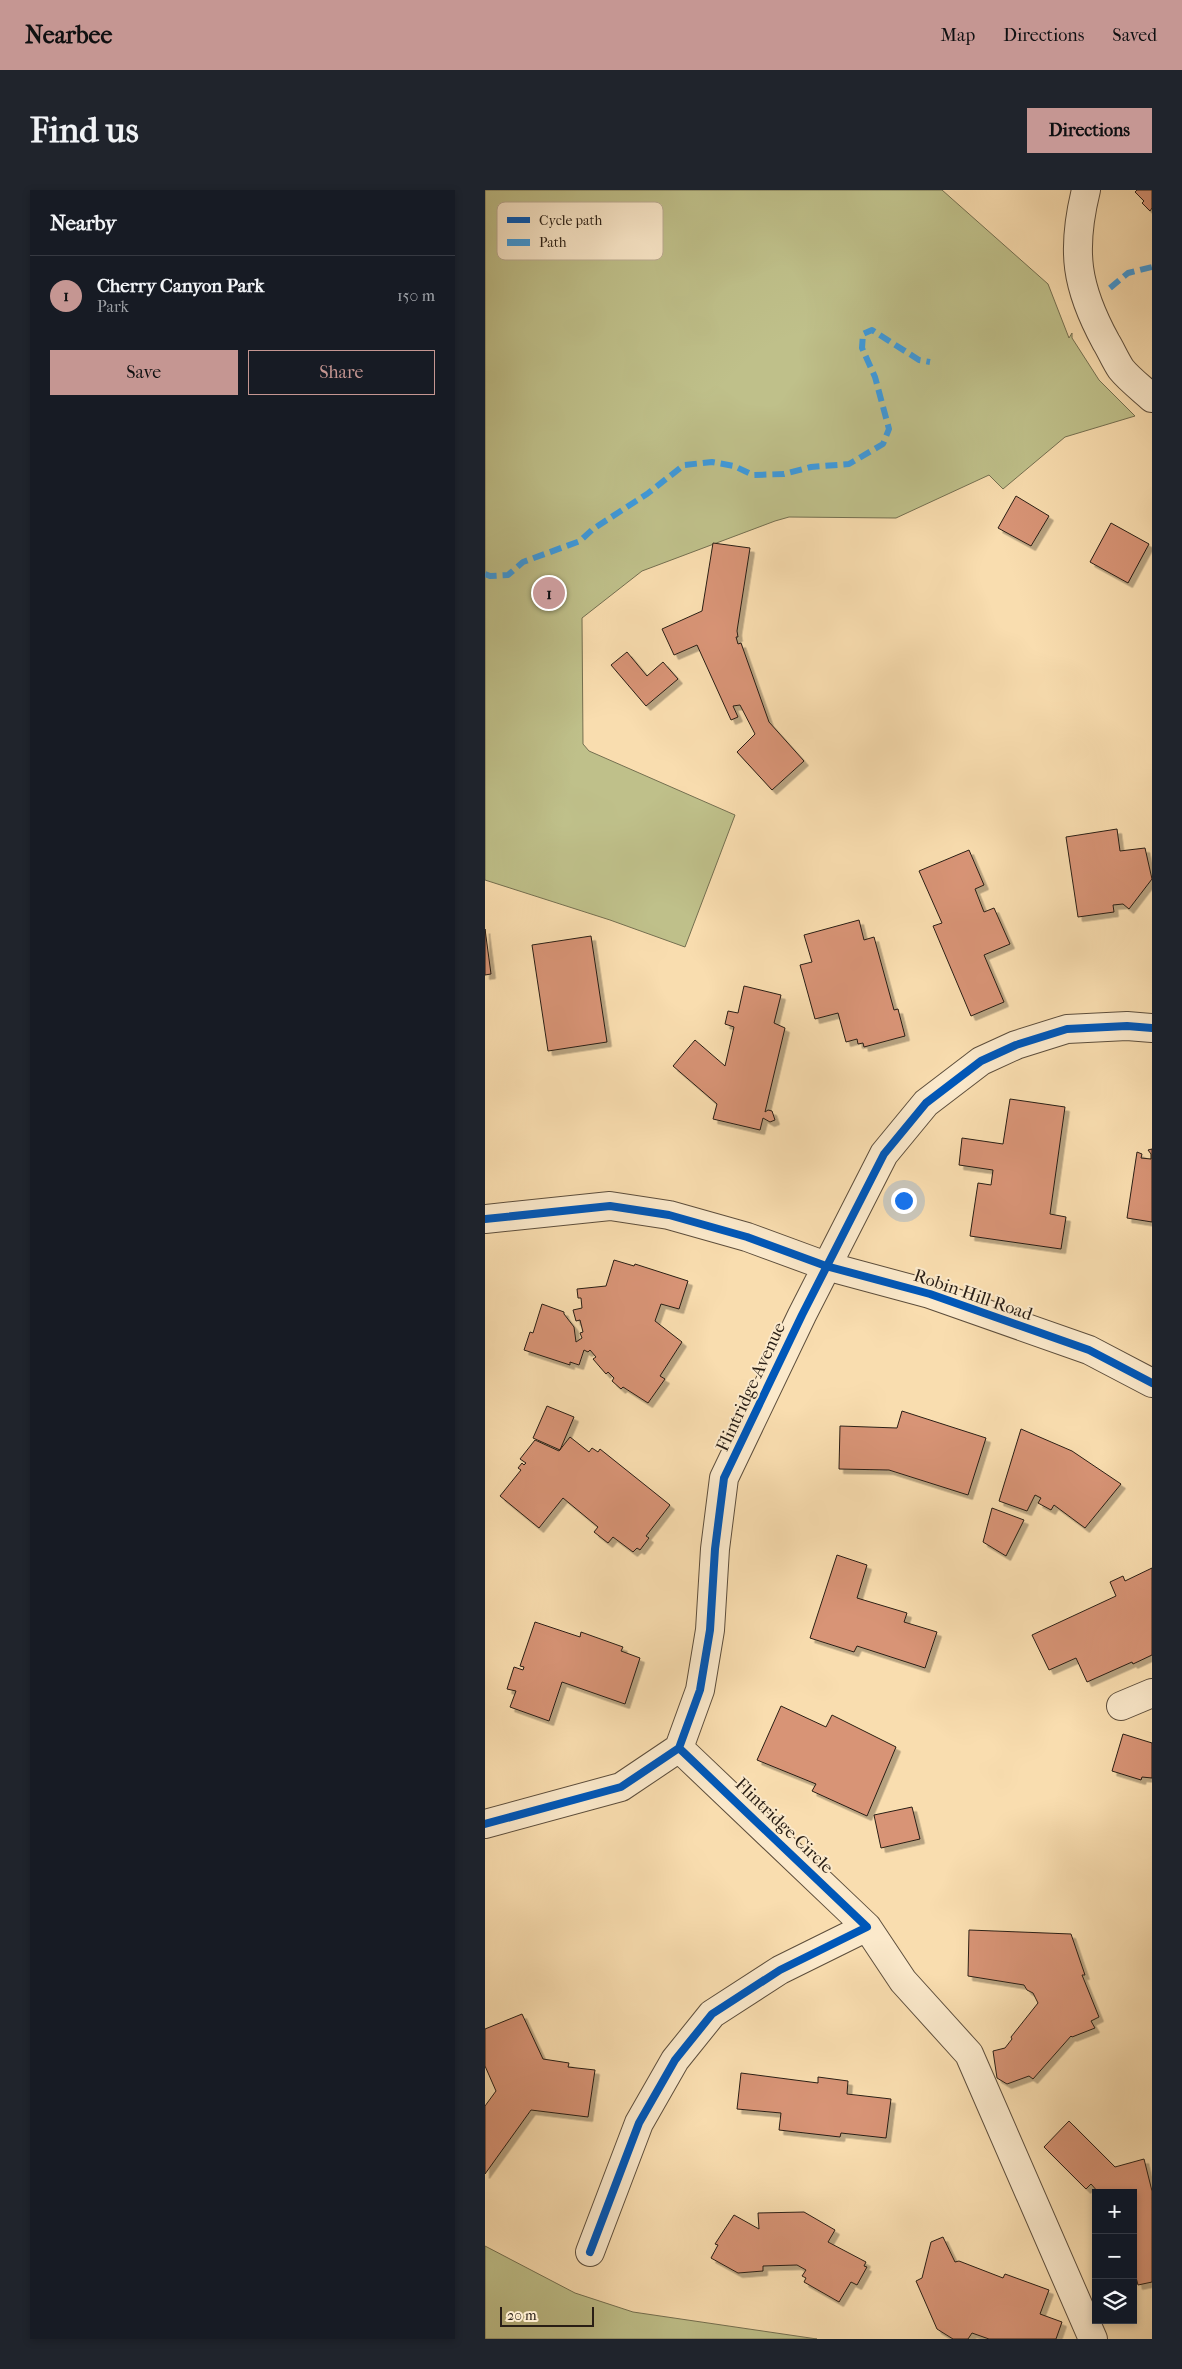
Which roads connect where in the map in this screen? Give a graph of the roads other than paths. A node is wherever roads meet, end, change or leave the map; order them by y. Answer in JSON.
{"nodes":[{"id":1,"x":1086,"y":190,"type":"edge"},
{"id":2,"x":1152,"y":398,"type":"edge"},
{"id":3,"x":1152,"y":1028,"type":"edge"},
{"id":4,"x":485,"y":1219,"type":"edge"},
{"id":5,"x":826,"y":1266,"type":"junction"},
{"id":6,"x":1152,"y":1383,"type":"edge"},
{"id":7,"x":1152,"y":1693,"type":"edge"},
{"id":8,"x":1121,"y":1706,"type":"dead end"},
{"id":9,"x":679,"y":1748,"type":"junction"},
{"id":10,"x":485,"y":1824,"type":"edge"},
{"id":11,"x":867,"y":1926,"type":"junction"},
{"id":12,"x":590,"y":2252,"type":"dead end"},
{"id":13,"x":1093,"y":2339,"type":"edge"}],
"edges":[{"from":1,"to":2,"type":"street"},
{"from":3,"to":5,"type":"street","name":"Flintridge Avenue"},
{"from":4,"to":5,"type":"street","name":"Robin Hill Road"},
{"from":5,"to":6,"type":"street","name":"Robin Hill Road"},
{"from":5,"to":9,"type":"street","name":"Flintridge Avenue"},
{"from":7,"to":8,"type":"street"},
{"from":9,"to":10,"type":"street"},
{"from":9,"to":11,"type":"street","name":"Flintridge Circle"},
{"from":11,"to":12,"type":"street"},
{"from":11,"to":13,"type":"street","name":"Flintridge Circle"}]}
